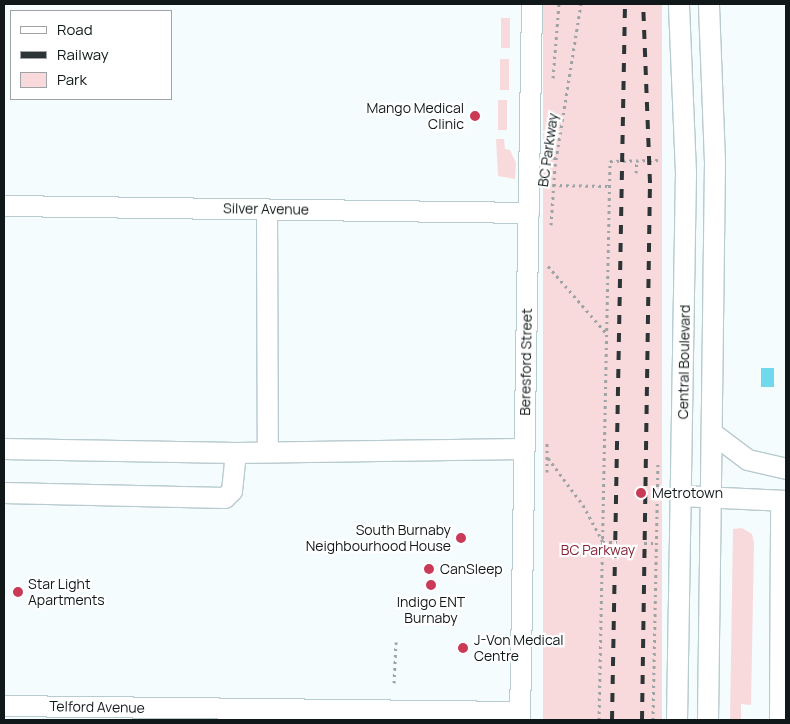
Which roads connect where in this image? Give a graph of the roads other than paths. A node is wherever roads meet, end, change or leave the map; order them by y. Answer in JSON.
{"nodes":[{"id":1,"x":532,"y":4,"type":"edge"},
{"id":2,"x":679,"y":4,"type":"edge"},
{"id":3,"x":709,"y":4,"type":"edge"},
{"id":4,"x":4,"y":206,"type":"edge"},
{"id":5,"x":267,"y":210,"type":"junction"},
{"id":6,"x":529,"y":213,"type":"junction"},
{"id":7,"x":686,"y":250,"type":"junction"},
{"id":8,"x":714,"y":252,"type":"junction"},
{"id":9,"x":712,"y":433,"type":"junction"},
{"id":10,"x":4,"y":449,"type":"edge"},
{"id":11,"x":524,"y":449,"type":"junction"},
{"id":12,"x":268,"y":452,"type":"junction"},
{"id":13,"x":236,"y":453,"type":"junction"},
{"id":14,"x":786,"y":469,"type":"edge"},
{"id":15,"x":4,"y":493,"type":"edge"},
{"id":16,"x":682,"y":496,"type":"junction"},
{"id":17,"x":711,"y":498,"type":"junction"},
{"id":18,"x":784,"y":501,"type":"edge"},
{"id":19,"x":4,"y":706,"type":"edge"},
{"id":20,"x":520,"y":716,"type":"edge"},
{"id":21,"x":677,"y":720,"type":"edge"},
{"id":22,"x":708,"y":720,"type":"edge"},
{"id":23,"x":780,"y":720,"type":"edge"}],
"edges":[{"from":1,"to":6,"type":"street","name":"Beresford Street"},
{"from":2,"to":7,"type":"street","name":"Central Boulevard"},
{"from":3,"to":8,"type":"street","name":"Central Boulevard"},
{"from":4,"to":5,"type":"street","name":"Silver Avenue"},
{"from":5,"to":6,"type":"street","name":"Silver Avenue"},
{"from":5,"to":12,"type":"street"},
{"from":6,"to":11,"type":"street","name":"Beresford Street"},
{"from":7,"to":8,"type":"street"},
{"from":7,"to":16,"type":"street","name":"Central Boulevard"},
{"from":8,"to":9,"type":"street","name":"Central Boulevard"},
{"from":9,"to":14,"type":"street"},
{"from":9,"to":17,"type":"street","name":"Central Boulevard"},
{"from":10,"to":13,"type":"street"},
{"from":11,"to":12,"type":"street"},
{"from":11,"to":20,"type":"street","name":"Beresford Street"},
{"from":12,"to":13,"type":"street"},
{"from":13,"to":15,"type":"street"},
{"from":16,"to":17,"type":"street"},
{"from":16,"to":21,"type":"street","name":"Central Boulevard"},
{"from":17,"to":18,"type":"street"},
{"from":17,"to":22,"type":"street","name":"Central Boulevard"},
{"from":18,"to":23,"type":"street"},
{"from":19,"to":20,"type":"street","name":"Telford Avenue"}]}
